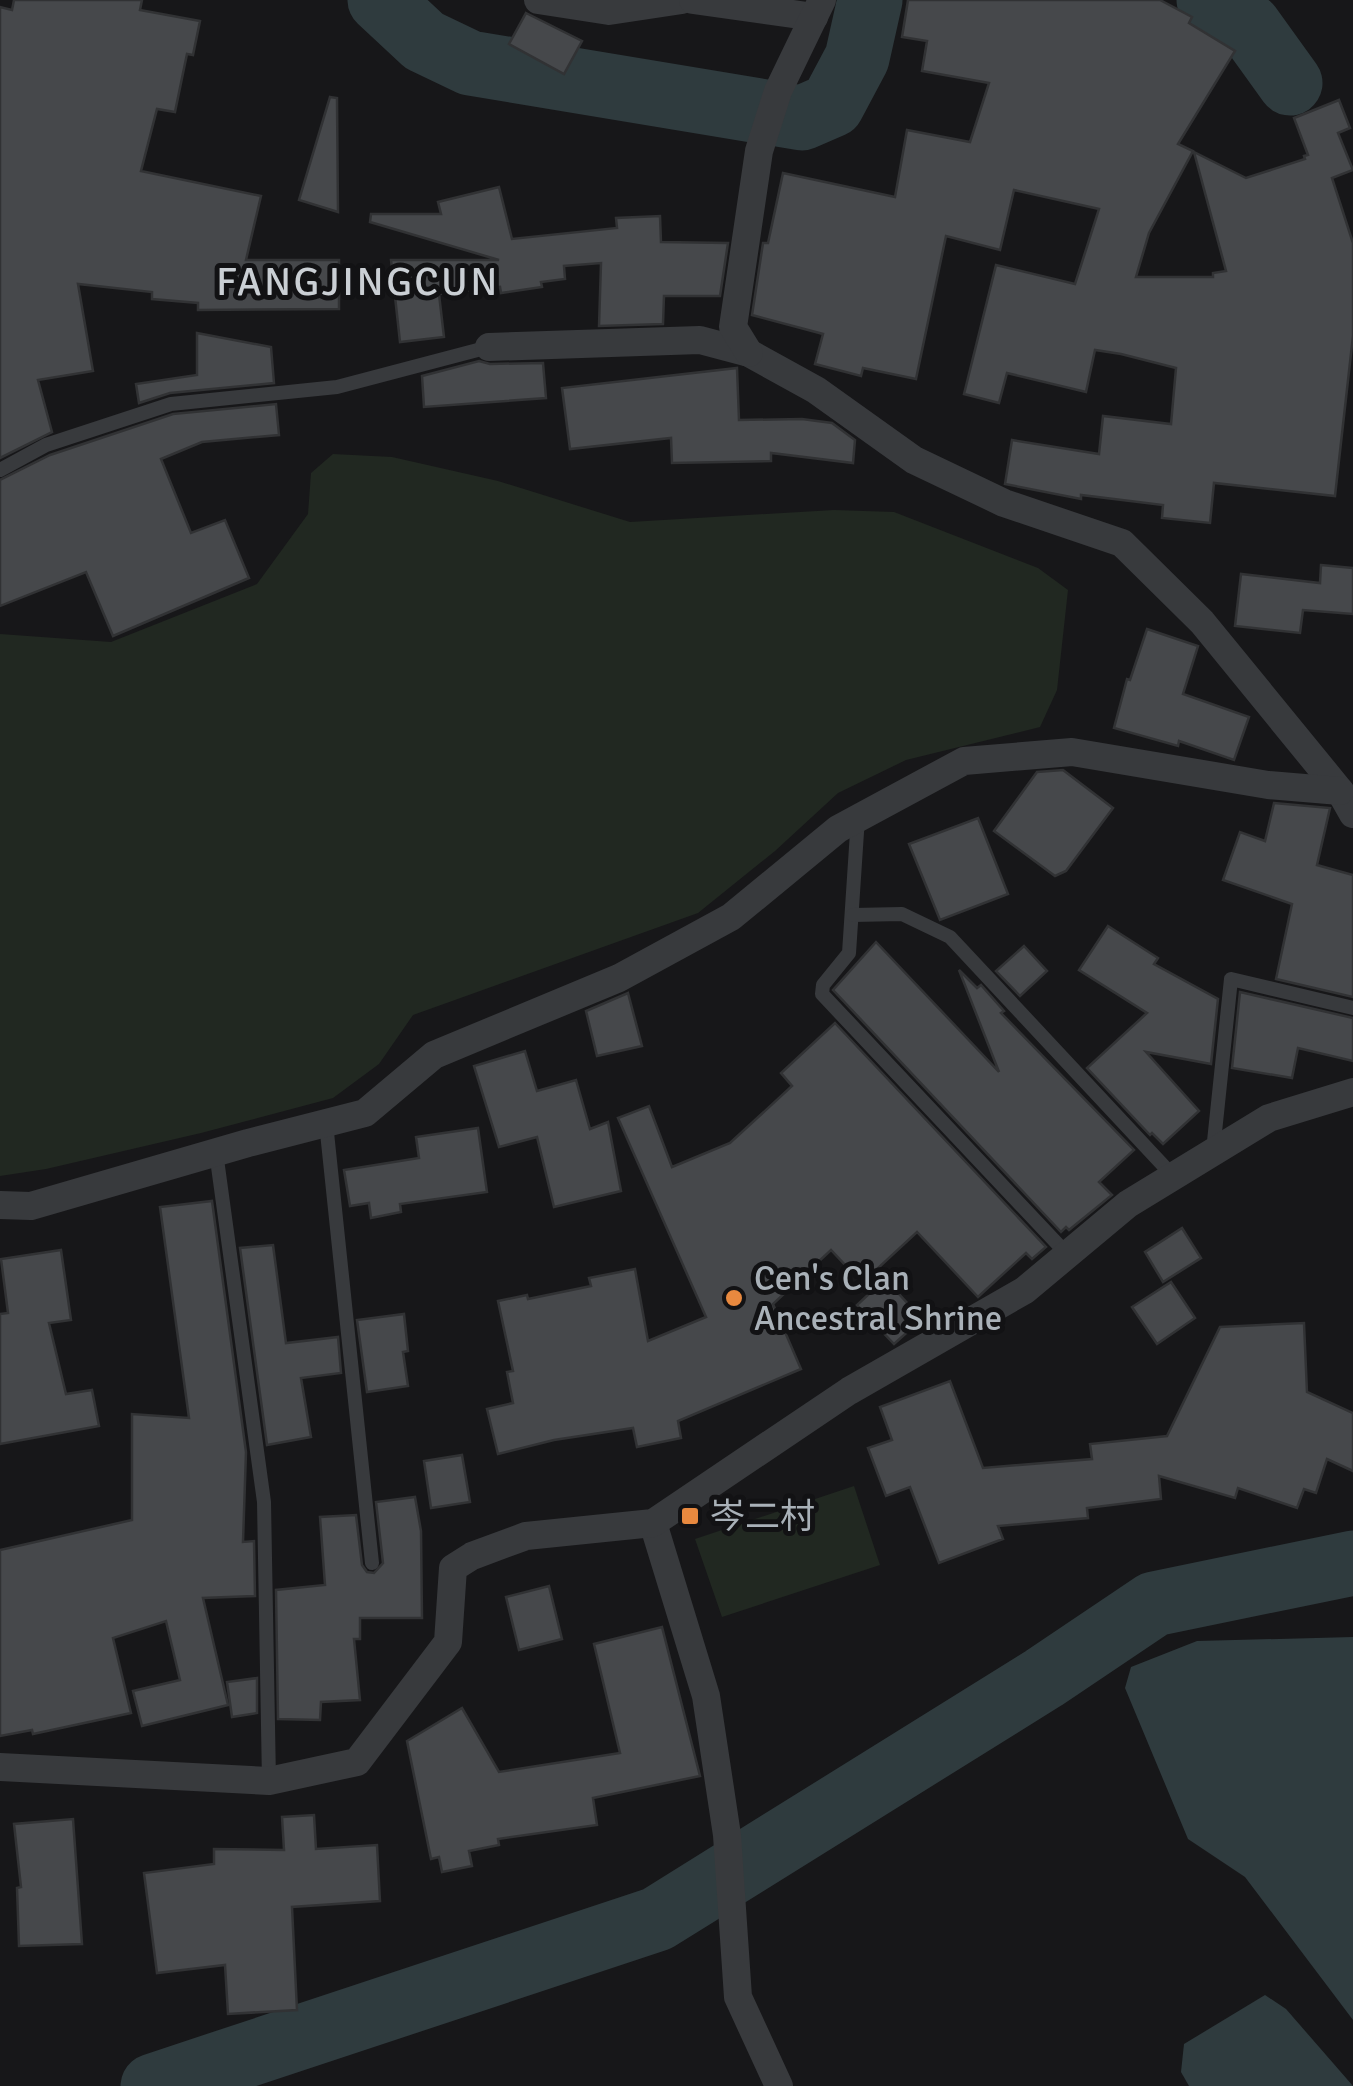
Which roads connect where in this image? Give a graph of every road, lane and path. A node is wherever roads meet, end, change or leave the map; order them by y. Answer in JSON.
{"nodes":[{"id":1,"x":538,"y":0,"type":"edge"},
{"id":2,"x":682,"y":0,"type":"edge"},
{"id":3,"x":693,"y":0,"type":"edge"},
{"id":4,"x":818,"y":8,"type":"edge"},
{"id":5,"x":488,"y":348,"type":"joint"},
{"id":6,"x":748,"y":353,"type":"junction"},
{"id":7,"x":0,"y":470,"type":"edge"},
{"id":8,"x":1346,"y":802,"type":"edge"},
{"id":9,"x":858,"y":818,"type":"junction"},
{"id":10,"x":853,"y":915,"type":"junction"},
{"id":11,"x":1353,"y":1008,"type":"edge"},
{"id":12,"x":1353,"y":1092,"type":"edge"},
{"id":13,"x":326,"y":1123,"type":"junction"},
{"id":14,"x":216,"y":1152,"type":"junction"},
{"id":15,"x":1213,"y":1152,"type":"junction"},
{"id":16,"x":1174,"y":1177,"type":"junction"},
{"id":17,"x":0,"y":1204,"type":"edge"},
{"id":18,"x":1067,"y":1254,"type":"junction"},
{"id":19,"x":653,"y":1523,"type":"junction"},
{"id":20,"x":372,"y":1563,"type":"dead end"},
{"id":21,"x":0,"y":1767,"type":"edge"},
{"id":22,"x":269,"y":1781,"type":"junction"},
{"id":23,"x":778,"y":2086,"type":"edge"}],
"edges":[{"from":1,"to":2,"type":"street"},
{"from":3,"to":4,"type":"street"},
{"from":4,"to":6,"type":"street"},
{"from":5,"to":6,"type":"street"},
{"from":5,"to":7,"type":"lane"},
{"from":6,"to":8,"type":"street"},
{"from":8,"to":9,"type":"street"},
{"from":9,"to":10,"type":"lane"},
{"from":9,"to":13,"type":"street"},
{"from":10,"to":16,"type":"lane"},
{"from":10,"to":18,"type":"lane"},
{"from":11,"to":15,"type":"lane"},
{"from":12,"to":15,"type":"street"},
{"from":13,"to":14,"type":"street"},
{"from":13,"to":20,"type":"lane"},
{"from":14,"to":17,"type":"street"},
{"from":14,"to":22,"type":"lane"},
{"from":15,"to":16,"type":"street"},
{"from":16,"to":18,"type":"street"},
{"from":18,"to":19,"type":"street"},
{"from":19,"to":22,"type":"street"},
{"from":19,"to":23,"type":"street"},
{"from":21,"to":22,"type":"street"}]}
